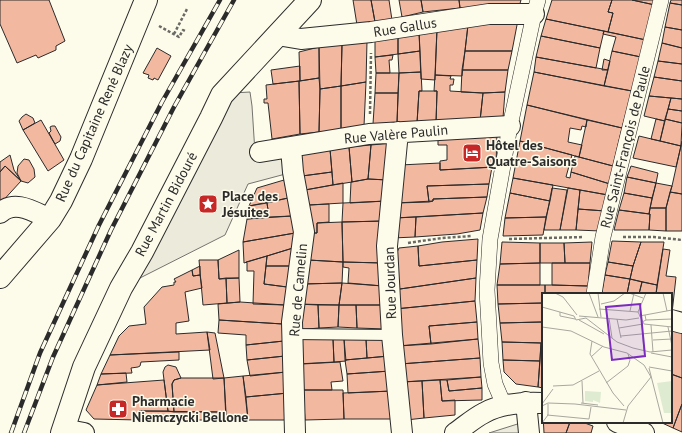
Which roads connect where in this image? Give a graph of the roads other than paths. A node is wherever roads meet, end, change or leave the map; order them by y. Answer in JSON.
{"nodes":[{"id":1,"x":146,"y":0,"type":"edge"},
{"id":2,"x":310,"y":0,"type":"edge"},
{"id":3,"x":661,"y":0,"type":"edge"},
{"id":4,"x":536,"y":7,"type":"edge"},
{"id":5,"x":277,"y":35,"type":"junction"},
{"id":6,"x":510,"y":126,"type":"junction"},
{"id":7,"x":398,"y":132,"type":"junction"},
{"id":8,"x":291,"y":148,"type":"junction"},
{"id":9,"x":260,"y":152,"type":"dead end"},
{"id":10,"x":0,"y":213,"type":"edge"},
{"id":11,"x":50,"y":219,"type":"junction"},
{"id":12,"x":0,"y":277,"type":"edge"},
{"id":13,"x":594,"y":293,"type":"edge"},
{"id":14,"x":672,"y":320,"type":"edge"},
{"id":15,"x":682,"y":323,"type":"edge"},
{"id":16,"x":292,"y":334,"type":"junction"},
{"id":17,"x":392,"y":335,"type":"junction"},
{"id":18,"x":535,"y":403,"type":"edge"},
{"id":19,"x":504,"y":405,"type":"junction"},
{"id":20,"x":619,"y":423,"type":"edge"},
{"id":21,"x":62,"y":431,"type":"edge"},
{"id":22,"x":84,"y":433,"type":"edge"},
{"id":23,"x":295,"y":433,"type":"edge"},
{"id":24,"x":402,"y":433,"type":"edge"},
{"id":25,"x":456,"y":433,"type":"edge"},
{"id":26,"x":529,"y":433,"type":"edge"},
{"id":27,"x":644,"y":433,"type":"edge"}],
"edges":[{"from":1,"to":11,"type":"main road","name":"Rue du Capitaine René Blazy"},
{"from":2,"to":5,"type":"main road","name":"Rue Martin Bidouré"},
{"from":3,"to":13,"type":"street","name":"Rue Saint-François de Paule"},
{"from":4,"to":5,"type":"street","name":"Rue Gallus"},
{"from":4,"to":6,"type":"street"},
{"from":5,"to":21,"type":"main road","name":"Rue Martin Bidouré"},
{"from":6,"to":7,"type":"street","name":"Rue Valère Paulin"},
{"from":6,"to":19,"type":"street"},
{"from":7,"to":8,"type":"street","name":"Rue Valère Paulin"},
{"from":7,"to":17,"type":"street","name":"Rue Jourdan"},
{"from":8,"to":9,"type":"street","name":"Rue Valère Paulin"},
{"from":8,"to":16,"type":"street","name":"Rue de Camelin"},
{"from":10,"to":11,"type":"street"},
{"from":11,"to":12,"type":"main road","name":"Rue du Capitaine René Blazy"},
{"from":14,"to":15,"type":"street"},
{"from":16,"to":17,"type":"lane"},
{"from":16,"to":23,"type":"street","name":"Rue de Camelin"},
{"from":17,"to":24,"type":"street","name":"Rue Jourdan"},
{"from":18,"to":19,"type":"street"},
{"from":18,"to":26,"type":"street"},
{"from":19,"to":25,"type":"street"},
{"from":20,"to":27,"type":"street"},
{"from":21,"to":22,"type":"street"}]}
